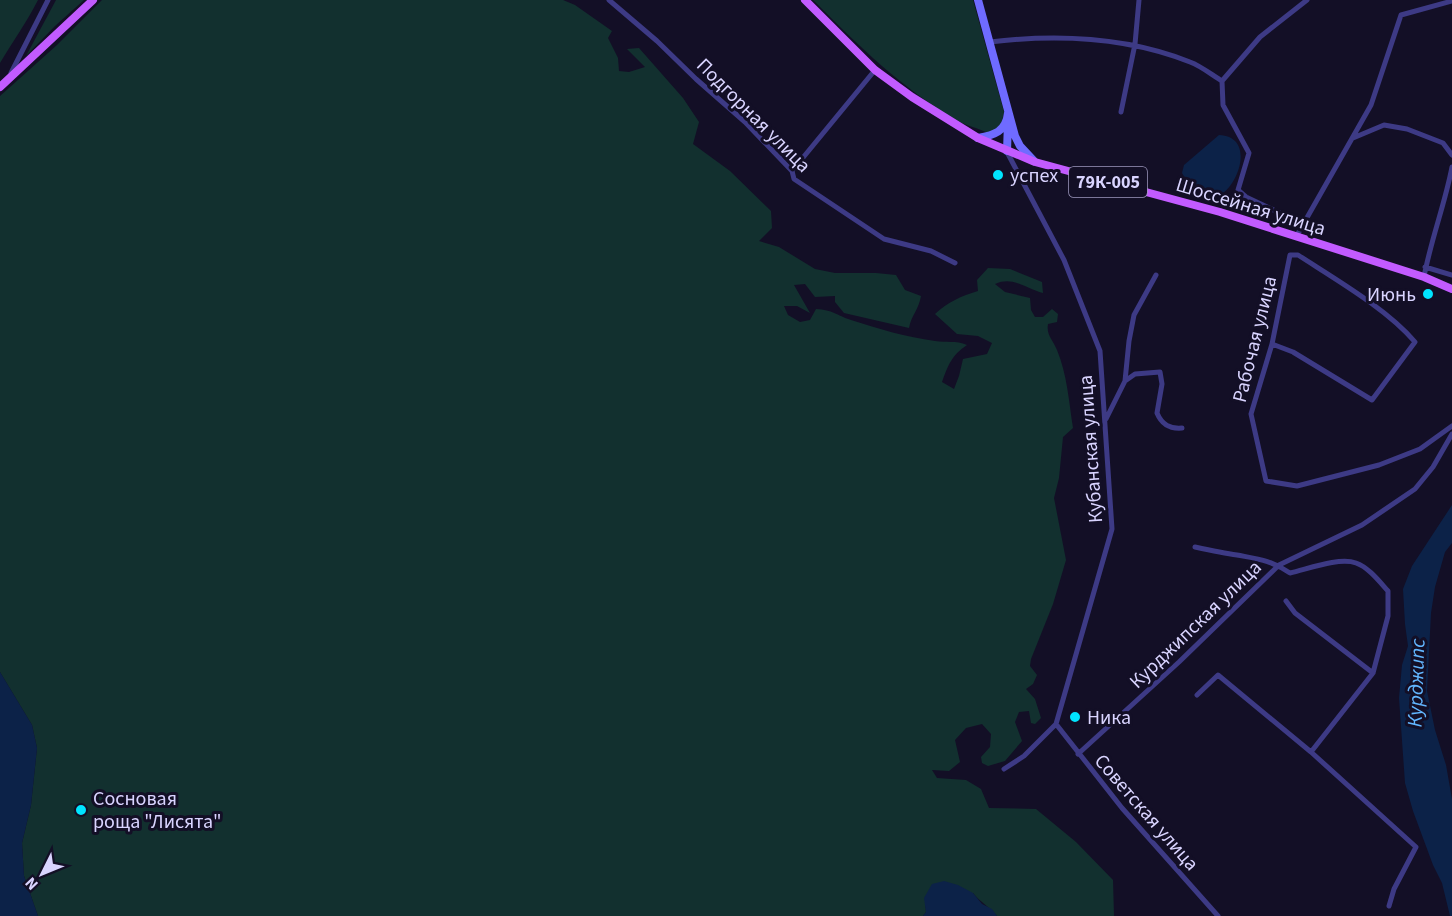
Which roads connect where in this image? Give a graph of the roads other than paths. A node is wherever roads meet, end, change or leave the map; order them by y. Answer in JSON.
{"nodes":[{"id":1,"x":48,"y":0,"type":"edge"},
{"id":2,"x":93,"y":0,"type":"edge"},
{"id":3,"x":609,"y":0,"type":"edge"},
{"id":4,"x":805,"y":0,"type":"edge"},
{"id":5,"x":978,"y":0,"type":"edge"},
{"id":6,"x":1139,"y":0,"type":"edge"},
{"id":7,"x":1307,"y":0,"type":"edge"},
{"id":8,"x":1452,"y":1,"type":"edge"},
{"id":9,"x":990,"y":42,"type":"junction"},
{"id":10,"x":1135,"y":44,"type":"junction"},
{"id":11,"x":875,"y":70,"type":"junction"},
{"id":12,"x":1222,"y":81,"type":"junction"},
{"id":13,"x":3,"y":85,"type":"edge"},
{"id":14,"x":1008,"y":112,"type":"junction"},
{"id":15,"x":1121,"y":112,"type":"dead end"},
{"id":16,"x":978,"y":138,"type":"junction"},
{"id":17,"x":1351,"y":138,"type":"junction"},
{"id":18,"x":1007,"y":152,"type":"junction"},
{"id":19,"x":1452,"y":155,"type":"edge"},
{"id":20,"x":1035,"y":162,"type":"junction"},
{"id":21,"x":1452,"y":167,"type":"edge"},
{"id":22,"x":792,"y":171,"type":"junction"},
{"id":23,"x":1303,"y":224,"type":"junction"},
{"id":24,"x":1296,"y":237,"type":"junction"},
{"id":25,"x":955,"y":263,"type":"dead end"},
{"id":26,"x":1425,"y":272,"type":"junction"},
{"id":27,"x":1156,"y":275,"type":"dead end"},
{"id":28,"x":1452,"y":275,"type":"edge"},
{"id":29,"x":1452,"y":289,"type":"edge"},
{"id":30,"x":1272,"y":344,"type":"junction"},
{"id":31,"x":1125,"y":381,"type":"junction"},
{"id":32,"x":1106,"y":420,"type":"junction"},
{"id":33,"x":1452,"y":426,"type":"edge"},
{"id":34,"x":1182,"y":428,"type":"dead end"},
{"id":35,"x":1452,"y":434,"type":"edge"},
{"id":36,"x":1195,"y":547,"type":"dead end"},
{"id":37,"x":1279,"y":565,"type":"junction"},
{"id":38,"x":1286,"y":601,"type":"dead end"},
{"id":39,"x":1373,"y":673,"type":"junction"},
{"id":40,"x":1197,"y":694,"type":"dead end"},
{"id":41,"x":1056,"y":724,"type":"junction"},
{"id":42,"x":1311,"y":752,"type":"junction"},
{"id":43,"x":1078,"y":754,"type":"junction"},
{"id":44,"x":1004,"y":769,"type":"dead end"},
{"id":45,"x":1389,"y":906,"type":"dead end"},
{"id":46,"x":1218,"y":916,"type":"edge"}],
"edges":[{"from":1,"to":13,"type":"street"},
{"from":2,"to":13,"type":"main road"},
{"from":3,"to":22,"type":"street","name":"Подгорная улица"},
{"from":4,"to":11,"type":"main road","name":"Шоссейная улица","number":"79К-005"},
{"from":5,"to":9,"type":"main road"},
{"from":6,"to":10,"type":"street"},
{"from":7,"to":12,"type":"street"},
{"from":8,"to":17,"type":"street"},
{"from":9,"to":10,"type":"street"},
{"from":9,"to":14,"type":"main road"},
{"from":10,"to":12,"type":"street"},
{"from":10,"to":15,"type":"street"},
{"from":11,"to":16,"type":"main road","name":"Шоссейная улица","number":"79К-005"},
{"from":11,"to":22,"type":"street"},
{"from":12,"to":23,"type":"street"},
{"from":14,"to":16,"type":"main road"},
{"from":14,"to":18,"type":"main road"},
{"from":14,"to":20,"type":"main road"},
{"from":16,"to":18,"type":"main road","name":"Шоссейная улица","number":"79К-005"},
{"from":17,"to":19,"type":"street"},
{"from":17,"to":23,"type":"street"},
{"from":18,"to":20,"type":"main road","name":"Шоссейная улица","number":"79К-005"},
{"from":18,"to":32,"type":"street","name":"Кубанская улица"},
{"from":20,"to":24,"type":"main road","name":"Шоссейная улица","number":"79К-005"},
{"from":21,"to":26,"type":"street"},
{"from":22,"to":25,"type":"street","name":"Подгорная улица"},
{"from":23,"to":24,"type":"street"},
{"from":24,"to":26,"type":"main road","name":"Шоссейная улица","number":"79К-005"},
{"from":26,"to":28,"type":"street"},
{"from":26,"to":29,"type":"main road","name":"Шоссейная улица","number":"79К-005"},
{"from":27,"to":31,"type":"street"},
{"from":30,"to":30,"type":"street","name":"Рабочая улица"},
{"from":30,"to":33,"type":"street","name":"Рабочая улица"},
{"from":31,"to":32,"type":"street"},
{"from":31,"to":34,"type":"street"},
{"from":32,"to":41,"type":"street","name":"Кубанская улица"},
{"from":35,"to":37,"type":"street","name":"Курджипская улица"},
{"from":36,"to":37,"type":"street","name":"Курджипская улица"},
{"from":37,"to":39,"type":"street"},
{"from":37,"to":43,"type":"street","name":"Курджипская улица"},
{"from":38,"to":39,"type":"street"},
{"from":39,"to":42,"type":"street"},
{"from":40,"to":42,"type":"street"},
{"from":41,"to":43,"type":"street","name":"Советская улица"},
{"from":41,"to":44,"type":"street","name":"Кубанская улица"},
{"from":42,"to":45,"type":"street"},
{"from":43,"to":46,"type":"street","name":"Советская улица"}]}
